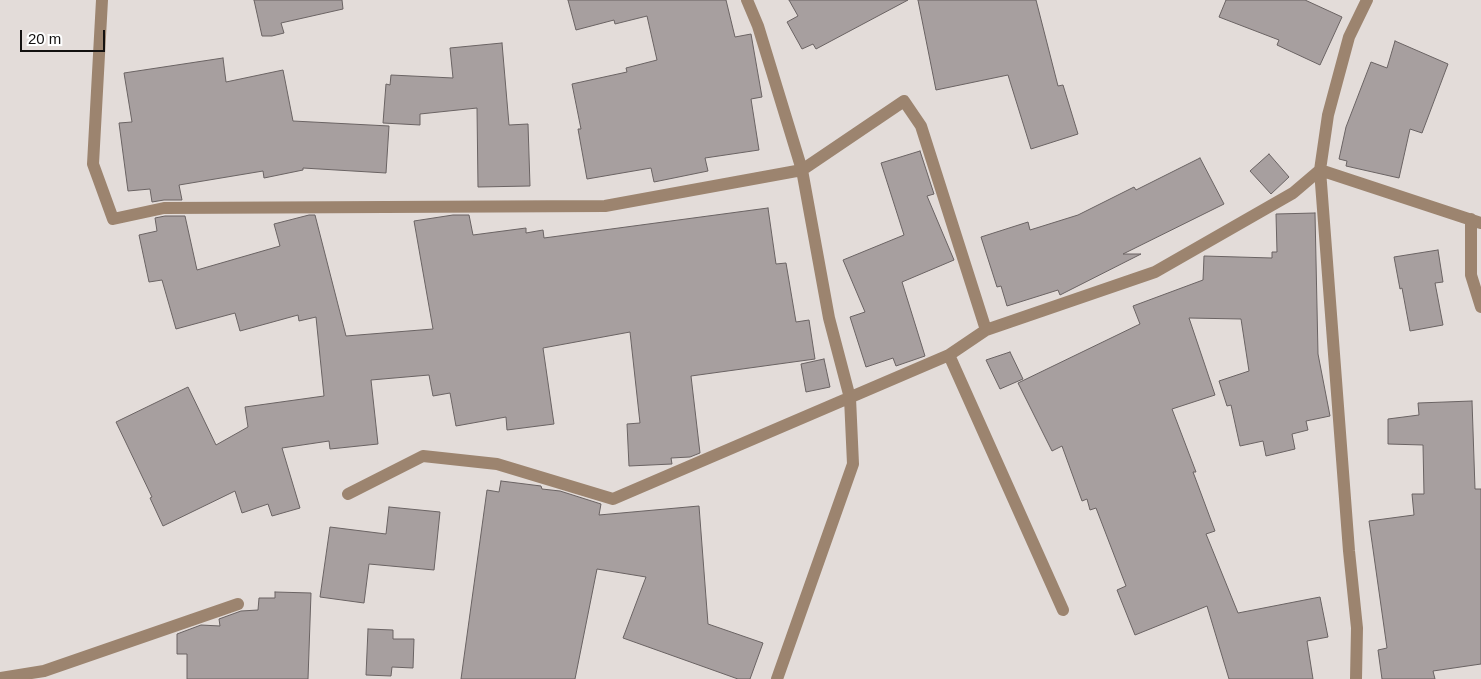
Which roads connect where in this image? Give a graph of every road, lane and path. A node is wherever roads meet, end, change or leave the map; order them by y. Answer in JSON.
{"nodes":[{"id":1,"x":102,"y":0,"type":"edge"},
{"id":2,"x":747,"y":0,"type":"edge"},
{"id":3,"x":1367,"y":0,"type":"edge"},
{"id":4,"x":802,"y":170,"type":"junction"},
{"id":5,"x":1320,"y":170,"type":"junction"},
{"id":6,"x":1476,"y":221,"type":"edge"},
{"id":7,"x":1481,"y":307,"type":"edge"},
{"id":8,"x":986,"y":330,"type":"junction"},
{"id":9,"x":949,"y":354,"type":"junction"},
{"id":10,"x":850,"y":398,"type":"junction"},
{"id":11,"x":348,"y":494,"type":"dead end"},
{"id":12,"x":238,"y":604,"type":"dead end"},
{"id":13,"x":1062,"y":610,"type":"dead end"},
{"id":14,"x":0,"y":678,"type":"edge"},
{"id":15,"x":777,"y":679,"type":"edge"},
{"id":16,"x":1356,"y":679,"type":"edge"}],
"edges":[{"from":1,"to":4,"type":"street"},
{"from":2,"to":4,"type":"street"},
{"from":3,"to":5,"type":"street"},
{"from":4,"to":8,"type":"street"},
{"from":4,"to":10,"type":"street"},
{"from":5,"to":6,"type":"street"},
{"from":5,"to":8,"type":"street"},
{"from":5,"to":16,"type":"street"},
{"from":6,"to":7,"type":"street"},
{"from":8,"to":9,"type":"street"},
{"from":9,"to":10,"type":"street"},
{"from":9,"to":13,"type":"street"},
{"from":10,"to":11,"type":"street"},
{"from":10,"to":15,"type":"street"},
{"from":12,"to":14,"type":"street"}]}
